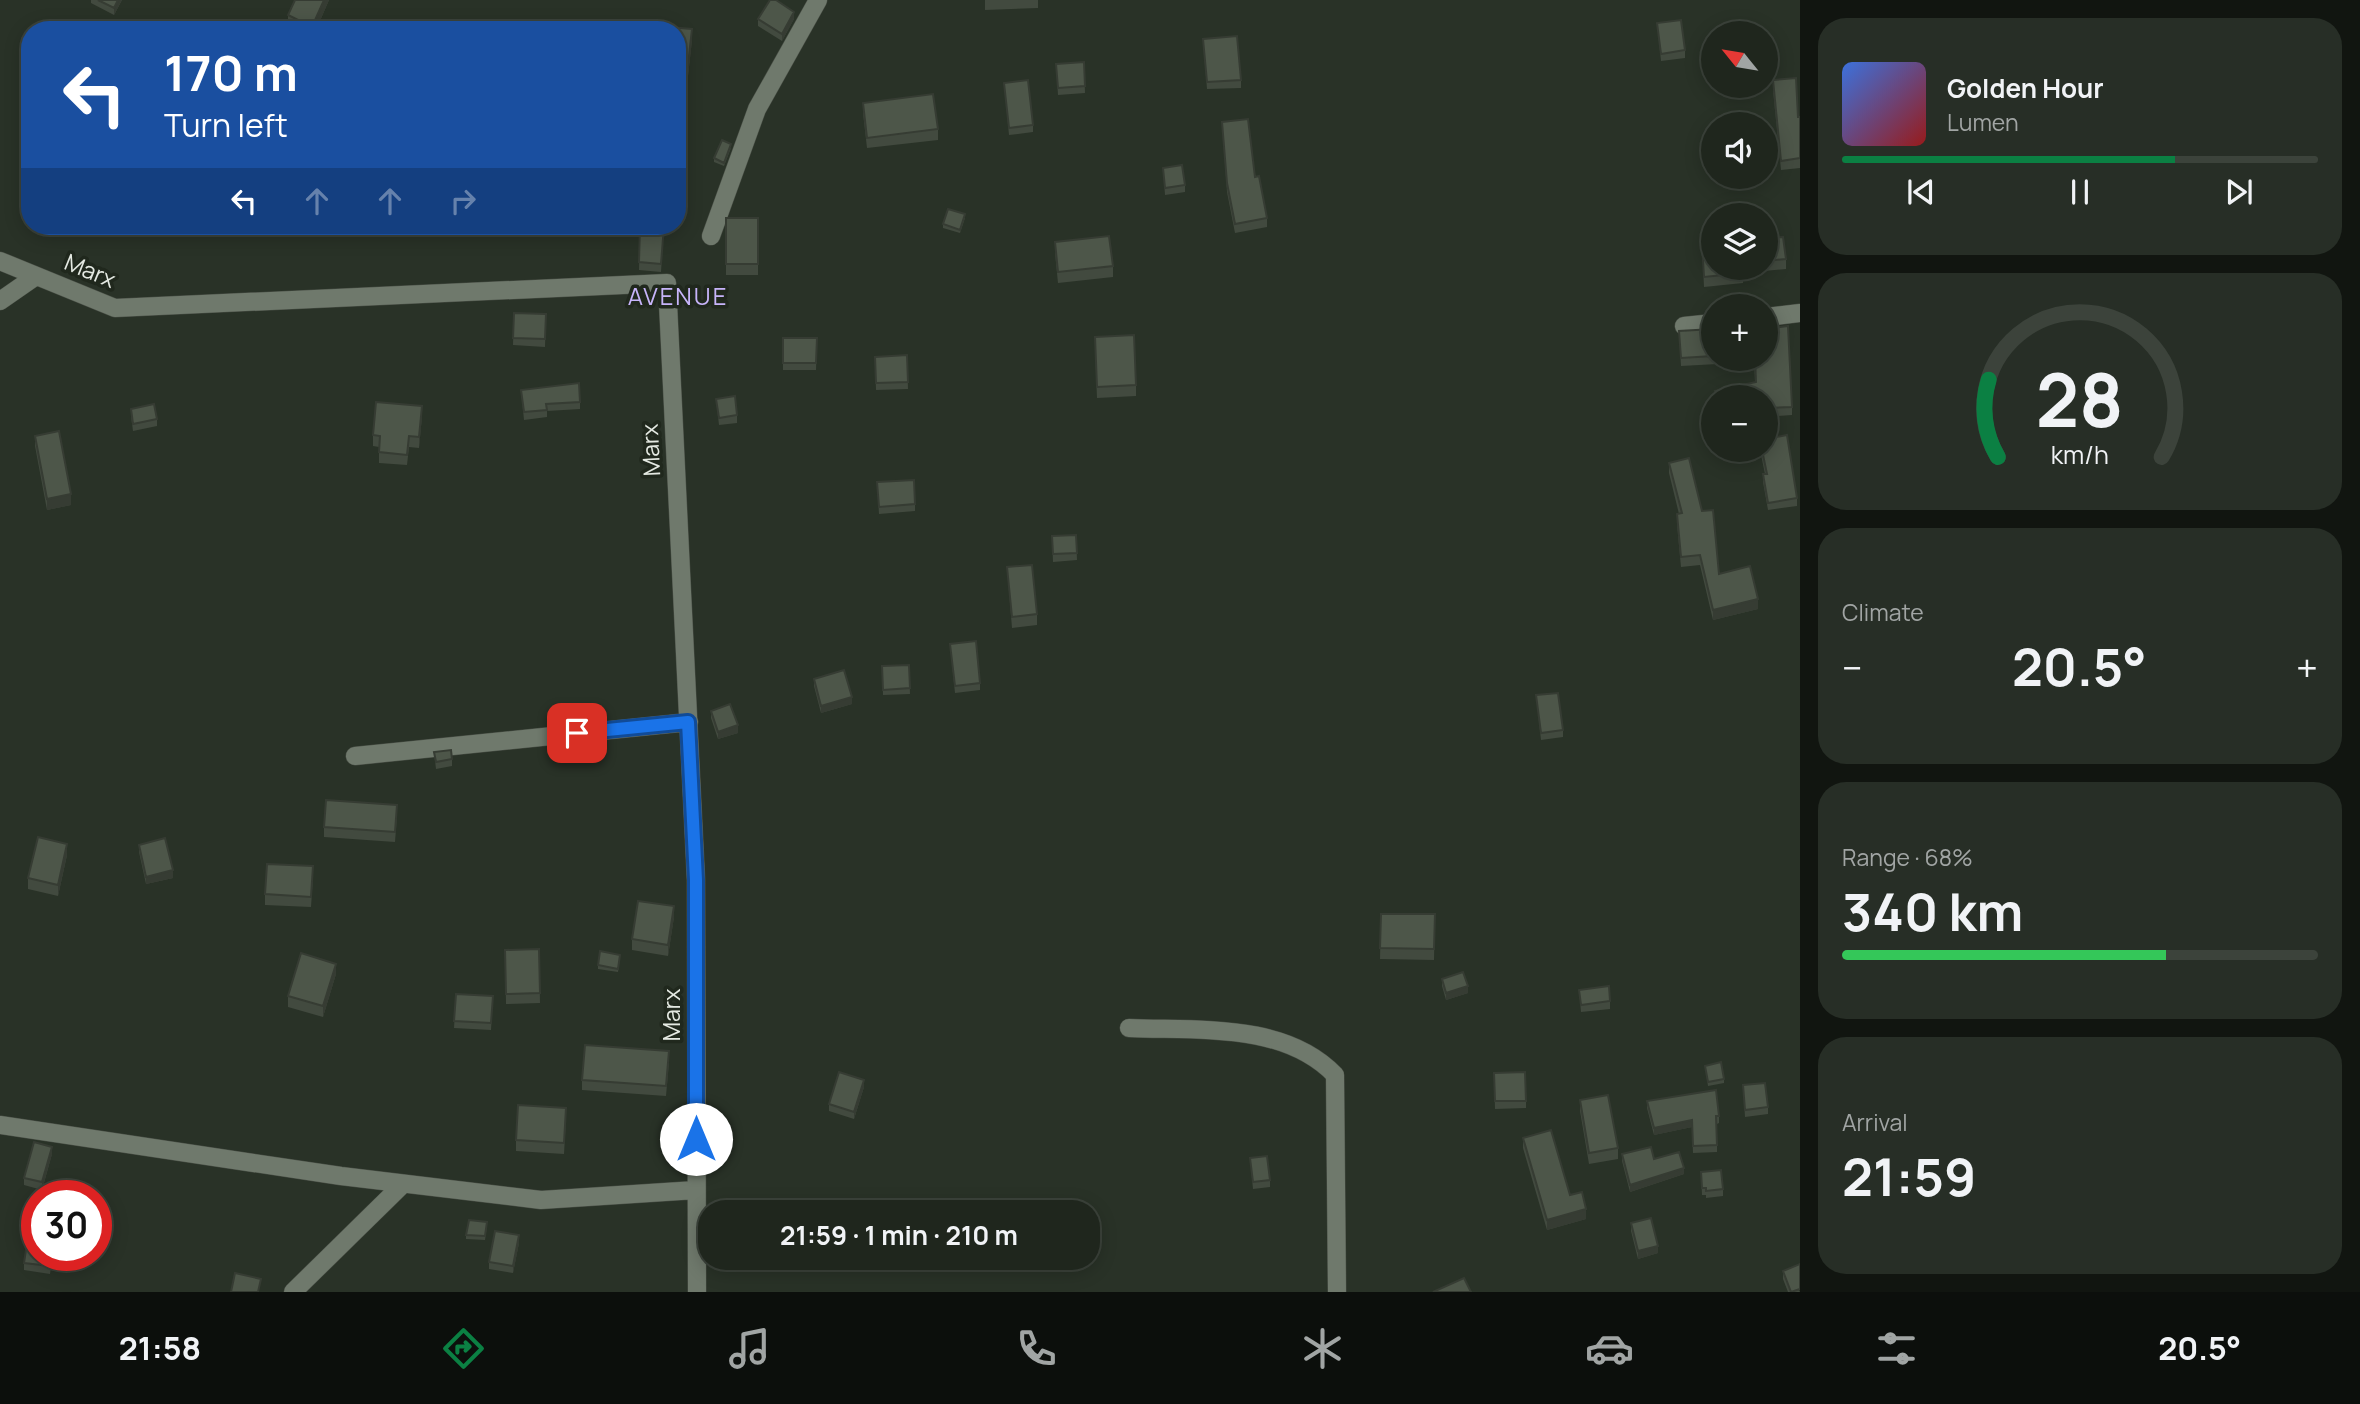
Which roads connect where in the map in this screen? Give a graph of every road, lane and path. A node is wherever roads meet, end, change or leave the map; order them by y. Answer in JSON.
{"nodes":[{"id":1,"x":818,"y":0,"type":"edge"},
{"id":2,"x":710,"y":236,"type":"dead end"},
{"id":3,"x":0,"y":261,"type":"edge"},
{"id":4,"x":36,"y":276,"type":"junction"},
{"id":5,"x":0,"y":301,"type":"edge"},
{"id":6,"x":1800,"y":313,"type":"edge"},
{"id":7,"x":1778,"y":316,"type":"edge"},
{"id":8,"x":1701,"y":324,"type":"edge"},
{"id":9,"x":1684,"y":326,"type":"dead end"},
{"id":10,"x":688,"y":722,"type":"junction"},
{"id":11,"x":355,"y":755,"type":"dead end"},
{"id":12,"x":1129,"y":1028,"type":"dead end"},
{"id":13,"x":0,"y":1125,"type":"edge"},
{"id":14,"x":403,"y":1184,"type":"junction"},
{"id":15,"x":696,"y":1190,"type":"junction"},
{"id":16,"x":293,"y":1292,"type":"edge"},
{"id":17,"x":697,"y":1292,"type":"edge"},
{"id":18,"x":1338,"y":1292,"type":"edge"}],
"edges":[{"from":1,"to":2,"type":"street"},
{"from":3,"to":4,"type":"street","name":"Marx"},
{"from":4,"to":5,"type":"street"},
{"from":4,"to":10,"type":"street","name":"Marx"},
{"from":6,"to":7,"type":"street"},
{"from":8,"to":9,"type":"street"},
{"from":10,"to":11,"type":"street"},
{"from":10,"to":15,"type":"street","name":"Marx"},
{"from":12,"to":18,"type":"street"},
{"from":13,"to":14,"type":"street"},
{"from":14,"to":15,"type":"street"},
{"from":14,"to":16,"type":"street"},
{"from":15,"to":17,"type":"street","name":"Marx"}]}
